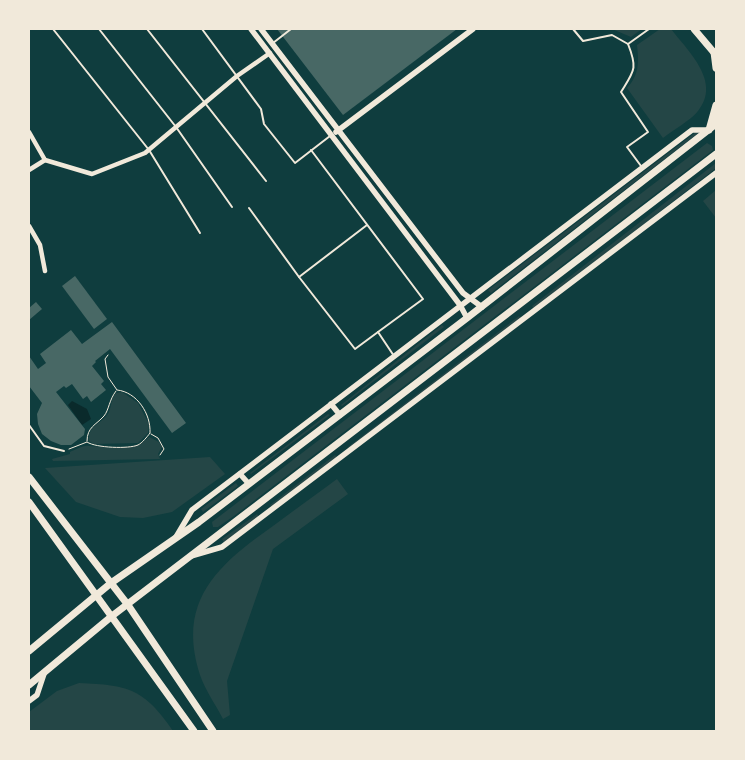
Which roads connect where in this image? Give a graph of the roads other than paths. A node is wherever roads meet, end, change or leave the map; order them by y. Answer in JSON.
{"nodes":[{"id":1,"x":53,"y":29,"type":"edge"},
{"id":2,"x":99,"y":29,"type":"edge"},
{"id":3,"x":147,"y":29,"type":"edge"},
{"id":4,"x":202,"y":29,"type":"edge"},
{"id":5,"x":251,"y":29,"type":"edge"},
{"id":6,"x":261,"y":29,"type":"edge"},
{"id":7,"x":291,"y":29,"type":"edge"},
{"id":8,"x":473,"y":29,"type":"edge"},
{"id":9,"x":573,"y":29,"type":"edge"},
{"id":10,"x":649,"y":29,"type":"edge"},
{"id":11,"x":694,"y":29,"type":"edge"},
{"id":12,"x":272,"y":43,"type":"junction"},
{"id":13,"x":628,"y":44,"type":"junction"},
{"id":14,"x":270,"y":53,"type":"junction"},
{"id":15,"x":715,"y":54,"type":"edge"},
{"id":16,"x":716,"y":68,"type":"edge"},
{"id":17,"x":237,"y":76,"type":"junction"},
{"id":18,"x":204,"y":103,"type":"junction"},
{"id":19,"x":716,"y":105,"type":"edge"},
{"id":20,"x":716,"y":124,"type":"edge"},
{"id":21,"x":176,"y":127,"type":"junction"},
{"id":22,"x":339,"y":130,"type":"junction"},
{"id":23,"x":709,"y":130,"type":"junction"},
{"id":24,"x":29,"y":132,"type":"edge"},
{"id":25,"x":332,"y":135,"type":"junction"},
{"id":26,"x":149,"y":150,"type":"junction"},
{"id":27,"x":312,"y":150,"type":"junction"},
{"id":28,"x":716,"y":154,"type":"edge"},
{"id":29,"x":44,"y":160,"type":"junction"},
{"id":30,"x":642,"y":168,"type":"junction"},
{"id":31,"x":29,"y":170,"type":"edge"},
{"id":32,"x":716,"y":173,"type":"edge"},
{"id":33,"x":266,"y":181,"type":"dead end"},
{"id":34,"x":232,"y":207,"type":"dead end"},
{"id":35,"x":249,"y":208,"type":"dead end"},
{"id":36,"x":367,"y":225,"type":"junction"},
{"id":37,"x":29,"y":226,"type":"edge"},
{"id":38,"x":200,"y":233,"type":"dead end"},
{"id":39,"x":45,"y":271,"type":"dead end"},
{"id":40,"x":299,"y":277,"type":"junction"},
{"id":41,"x":469,"y":298,"type":"junction"},
{"id":42,"x":460,"y":305,"type":"junction"},
{"id":43,"x":482,"y":307,"type":"junction"},
{"id":44,"x":467,"y":318,"type":"junction"},
{"id":45,"x":378,"y":332,"type":"junction"},
{"id":46,"x":394,"y":356,"type":"junction"},
{"id":47,"x":332,"y":404,"type":"junction"},
{"id":48,"x":340,"y":415,"type":"junction"},
{"id":49,"x":29,"y":425,"type":"edge"},
{"id":50,"x":64,"y":451,"type":"road end"},
{"id":51,"x":240,"y":474,"type":"junction"},
{"id":52,"x":29,"y":476,"type":"edge"},
{"id":53,"x":249,"y":484,"type":"junction"},
{"id":54,"x":29,"y":502,"type":"edge"},
{"id":55,"x":259,"y":504,"type":"junction"},
{"id":56,"x":267,"y":513,"type":"junction"},
{"id":57,"x":176,"y":537,"type":"junction"},
{"id":58,"x":189,"y":557,"type":"junction"},
{"id":59,"x":111,"y":583,"type":"junction"},
{"id":60,"x":96,"y":596,"type":"junction"},
{"id":61,"x":128,"y":605,"type":"junction"},
{"id":62,"x":112,"y":616,"type":"junction"},
{"id":63,"x":29,"y":650,"type":"edge"},
{"id":64,"x":44,"y":674,"type":"junction"},
{"id":65,"x":29,"y":685,"type":"edge"},
{"id":66,"x":29,"y":701,"type":"edge"},
{"id":67,"x":194,"y":731,"type":"edge"},
{"id":68,"x":213,"y":731,"type":"edge"}],
"edges":[{"from":1,"to":26,"type":"lane"},
{"from":2,"to":21,"type":"lane"},
{"from":3,"to":18,"type":"lane"},
{"from":4,"to":17,"type":"lane"},
{"from":5,"to":14,"type":"street"},
{"from":6,"to":12,"type":"street"},
{"from":7,"to":12,"type":"lane"},
{"from":8,"to":22,"type":"street"},
{"from":9,"to":13,"type":"lane"},
{"from":10,"to":13,"type":"lane"},
{"from":11,"to":15,"type":"main road"},
{"from":12,"to":22,"type":"street"},
{"from":13,"to":30,"type":"lane"},
{"from":14,"to":17,"type":"street"},
{"from":14,"to":25,"type":"street"},
{"from":15,"to":16,"type":"main road"},
{"from":17,"to":18,"type":"street"},
{"from":17,"to":27,"type":"lane"},
{"from":18,"to":21,"type":"street"},
{"from":18,"to":33,"type":"lane"},
{"from":19,"to":23,"type":"main road"},
{"from":20,"to":23,"type":"main road"},
{"from":21,"to":26,"type":"street"},
{"from":21,"to":34,"type":"lane"},
{"from":22,"to":25,"type":"street"},
{"from":22,"to":41,"type":"street"},
{"from":23,"to":30,"type":"street"},
{"from":23,"to":43,"type":"main road"},
{"from":24,"to":29,"type":"street"},
{"from":25,"to":27,"type":"lane"},
{"from":25,"to":42,"type":"street"},
{"from":26,"to":29,"type":"street"},
{"from":26,"to":38,"type":"lane"},
{"from":27,"to":36,"type":"lane"},
{"from":28,"to":55,"type":"main road"},
{"from":29,"to":31,"type":"street"},
{"from":30,"to":41,"type":"street"},
{"from":32,"to":56,"type":"street"},
{"from":35,"to":40,"type":"lane"},
{"from":36,"to":40,"type":"lane"},
{"from":36,"to":45,"type":"lane"},
{"from":37,"to":39,"type":"street"},
{"from":40,"to":45,"type":"lane"},
{"from":41,"to":42,"type":"street"},
{"from":41,"to":43,"type":"street"},
{"from":42,"to":44,"type":"street"},
{"from":42,"to":46,"type":"street"},
{"from":43,"to":44,"type":"main road"},
{"from":44,"to":48,"type":"main road"},
{"from":45,"to":46,"type":"lane"},
{"from":46,"to":47,"type":"street"},
{"from":47,"to":48,"type":"street"},
{"from":47,"to":51,"type":"street"},
{"from":48,"to":53,"type":"main road"},
{"from":49,"to":50,"type":"lane"},
{"from":51,"to":53,"type":"street"},
{"from":51,"to":57,"type":"street"},
{"from":52,"to":59,"type":"main road"},
{"from":53,"to":57,"type":"main road"},
{"from":54,"to":60,"type":"main road"},
{"from":55,"to":56,"type":"street"},
{"from":55,"to":58,"type":"main road"},
{"from":56,"to":58,"type":"street"},
{"from":57,"to":59,"type":"main road"},
{"from":58,"to":61,"type":"main road"},
{"from":59,"to":60,"type":"main road"},
{"from":59,"to":61,"type":"main road"},
{"from":60,"to":62,"type":"main road"},
{"from":60,"to":63,"type":"main road"},
{"from":61,"to":62,"type":"main road"},
{"from":61,"to":68,"type":"main road"},
{"from":62,"to":64,"type":"main road"},
{"from":62,"to":67,"type":"main road"},
{"from":64,"to":65,"type":"main road"},
{"from":64,"to":66,"type":"street"}]}
